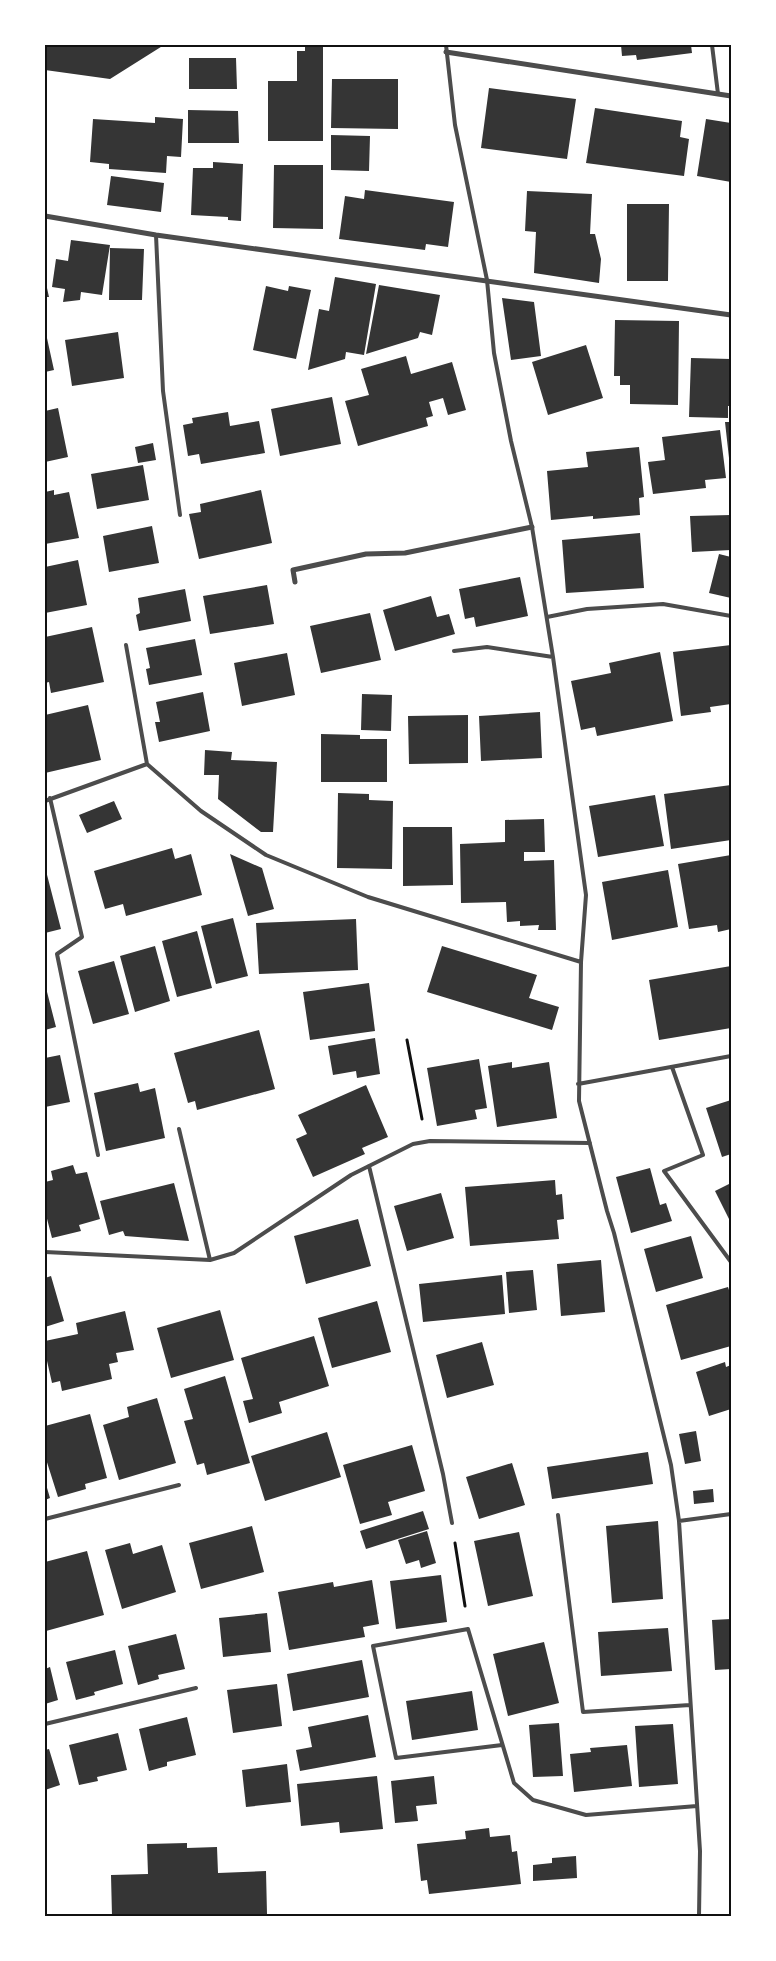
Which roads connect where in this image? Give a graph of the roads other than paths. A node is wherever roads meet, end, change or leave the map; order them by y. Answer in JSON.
{"nodes":[{"id":1,"x":446,"y":45,"type":"edge"},
{"id":2,"x":712,"y":45,"type":"edge"},
{"id":3,"x":446,"y":52,"type":"junction"},
{"id":4,"x":718,"y":94,"type":"junction"},
{"id":5,"x":731,"y":96,"type":"edge"},
{"id":6,"x":45,"y":216,"type":"edge"},
{"id":7,"x":156,"y":235,"type":"junction"},
{"id":8,"x":487,"y":280,"type":"junction"},
{"id":9,"x":731,"y":315,"type":"edge"},
{"id":10,"x":180,"y":516,"type":"dead end"},
{"id":11,"x":532,"y":527,"type":"junction"},
{"id":12,"x":295,"y":582,"type":"dead end"},
{"id":13,"x":731,"y":616,"type":"edge"},
{"id":14,"x":547,"y":618,"type":"junction"},
{"id":15,"x":126,"y":645,"type":"dead end"},
{"id":16,"x":454,"y":650,"type":"dead end"},
{"id":17,"x":553,"y":657,"type":"junction"},
{"id":18,"x":147,"y":764,"type":"junction"},
{"id":19,"x":50,"y":798,"type":"junction"},
{"id":20,"x":45,"y":801,"type":"edge"},
{"id":21,"x":581,"y":962,"type":"junction"},
{"id":22,"x":731,"y":1056,"type":"edge"},
{"id":23,"x":672,"y":1067,"type":"junction"},
{"id":24,"x":578,"y":1084,"type":"junction"},
{"id":25,"x":179,"y":1129,"type":"dead end"},
{"id":26,"x":590,"y":1143,"type":"junction"},
{"id":27,"x":98,"y":1154,"type":"dead end"},
{"id":28,"x":369,"y":1166,"type":"junction"},
{"id":29,"x":45,"y":1252,"type":"edge"},
{"id":30,"x":210,"y":1260,"type":"junction"},
{"id":31,"x":731,"y":1262,"type":"edge"},
{"id":32,"x":179,"y":1485,"type":"dead end"},
{"id":33,"x":731,"y":1514,"type":"edge"},
{"id":34,"x":558,"y":1515,"type":"dead end"},
{"id":35,"x":45,"y":1519,"type":"edge"},
{"id":36,"x":679,"y":1521,"type":"junction"},
{"id":37,"x":452,"y":1523,"type":"road end"},
{"id":38,"x":196,"y":1688,"type":"dead end"},
{"id":39,"x":690,"y":1705,"type":"junction"},
{"id":40,"x":45,"y":1724,"type":"edge"},
{"id":41,"x":502,"y":1745,"type":"junction"},
{"id":42,"x":697,"y":1806,"type":"junction"},
{"id":43,"x":700,"y":1916,"type":"edge"}],
"edges":[{"from":1,"to":3,"type":"lane"},
{"from":2,"to":4,"type":"lane"},
{"from":3,"to":4,"type":"street"},
{"from":3,"to":8,"type":"lane"},
{"from":4,"to":5,"type":"street"},
{"from":6,"to":7,"type":"street"},
{"from":7,"to":8,"type":"street"},
{"from":7,"to":10,"type":"lane"},
{"from":8,"to":9,"type":"street"},
{"from":8,"to":11,"type":"lane"},
{"from":11,"to":12,"type":"street"},
{"from":11,"to":14,"type":"lane"},
{"from":13,"to":14,"type":"lane"},
{"from":14,"to":17,"type":"lane"},
{"from":15,"to":18,"type":"lane"},
{"from":16,"to":17,"type":"lane"},
{"from":17,"to":21,"type":"lane"},
{"from":18,"to":19,"type":"lane"},
{"from":18,"to":21,"type":"lane"},
{"from":19,"to":20,"type":"lane"},
{"from":19,"to":27,"type":"lane"},
{"from":21,"to":24,"type":"lane"},
{"from":22,"to":23,"type":"lane"},
{"from":23,"to":24,"type":"lane"},
{"from":23,"to":31,"type":"lane"},
{"from":24,"to":26,"type":"lane"},
{"from":25,"to":30,"type":"lane"},
{"from":26,"to":28,"type":"lane"},
{"from":26,"to":36,"type":"lane"},
{"from":28,"to":30,"type":"lane"},
{"from":28,"to":37,"type":"lane"},
{"from":29,"to":30,"type":"lane"},
{"from":32,"to":35,"type":"lane"},
{"from":33,"to":36,"type":"lane"},
{"from":34,"to":39,"type":"lane"},
{"from":36,"to":39,"type":"lane"},
{"from":38,"to":40,"type":"lane"},
{"from":39,"to":42,"type":"lane"},
{"from":41,"to":41,"type":"lane"},
{"from":41,"to":42,"type":"lane"},
{"from":42,"to":43,"type":"lane"}]}
